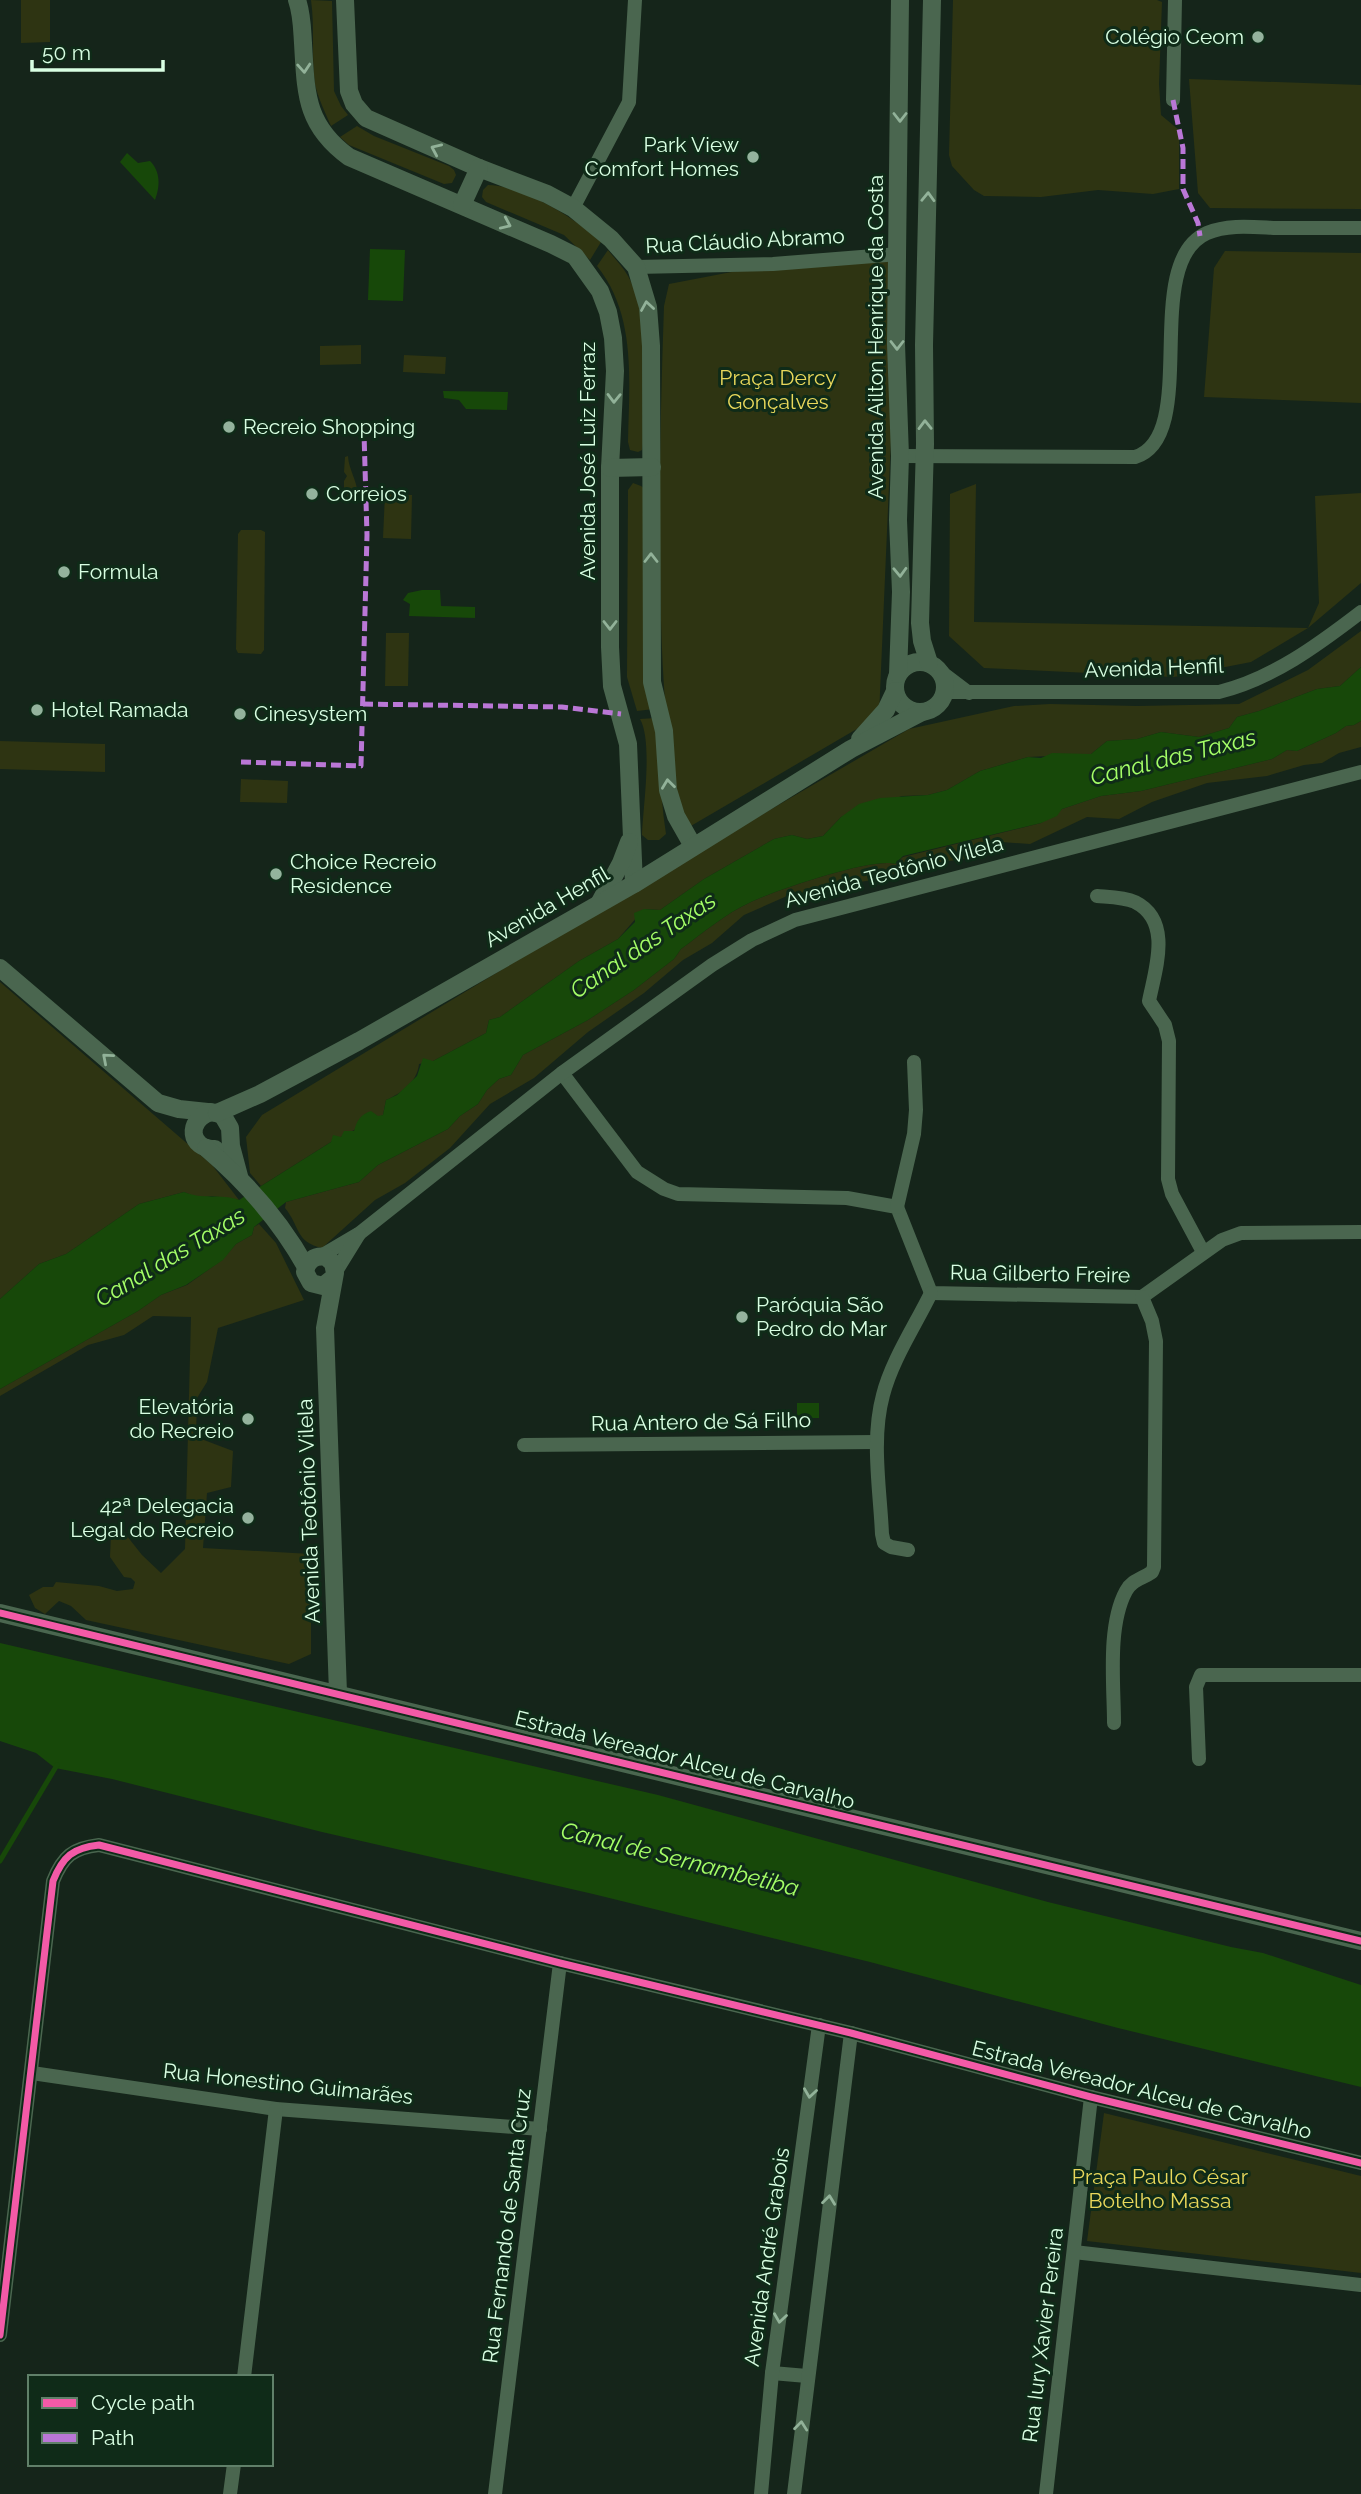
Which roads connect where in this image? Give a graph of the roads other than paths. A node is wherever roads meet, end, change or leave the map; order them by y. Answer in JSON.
{"nodes":[{"id":1,"x":297,"y":0,"type":"edge"},
{"id":2,"x":345,"y":0,"type":"edge"},
{"id":3,"x":635,"y":0,"type":"edge"},
{"id":4,"x":900,"y":0,"type":"edge"},
{"id":5,"x":932,"y":0,"type":"edge"},
{"id":6,"x":1175,"y":0,"type":"edge"},
{"id":7,"x":931,"y":66,"type":"junction"},
{"id":8,"x":900,"y":67,"type":"junction"},
{"id":9,"x":1173,"y":100,"type":"dead end"},
{"id":10,"x":480,"y":168,"type":"junction"},
{"id":11,"x":462,"y":205,"type":"junction"},
{"id":12,"x":573,"y":208,"type":"junction"},
{"id":13,"x":1361,"y":229,"type":"edge"},
{"id":14,"x":899,"y":254,"type":"junction"},
{"id":15,"x":636,"y":267,"type":"junction"},
{"id":16,"x":900,"y":456,"type":"junction"},
{"id":17,"x":925,"y":456,"type":"junction"},
{"id":18,"x":652,"y":467,"type":"junction"},
{"id":19,"x":610,"y":468,"type":"junction"},
{"id":20,"x":898,"y":511,"type":"junction"},
{"id":21,"x":923,"y":511,"type":"junction"},
{"id":22,"x":1361,"y":612,"type":"edge"},
{"id":23,"x":932,"y":666,"type":"junction"},
{"id":24,"x":896,"y":682,"type":"junction"},
{"id":25,"x":944,"y":692,"type":"junction"},
{"id":26,"x":969,"y":693,"type":"junction"},
{"id":27,"x":922,"y":712,"type":"junction"},
{"id":28,"x":850,"y":749,"type":"junction"},
{"id":29,"x":1361,"y":772,"type":"edge"},
{"id":30,"x":630,"y":821,"type":"junction"},
{"id":31,"x":693,"y":846,"type":"junction"},
{"id":32,"x":634,"y":884,"type":"junction"},
{"id":33,"x":1097,"y":896,"type":"dead end"},
{"id":34,"x":599,"y":904,"type":"junction"},
{"id":35,"x":0,"y":968,"type":"edge"},
{"id":36,"x":914,"y":1062,"type":"dead end"},
{"id":37,"x":562,"y":1073,"type":"junction"},
{"id":38,"x":260,"y":1094,"type":"junction"},
{"id":39,"x":214,"y":1112,"type":"junction"},
{"id":40,"x":230,"y":1131,"type":"junction"},
{"id":41,"x":206,"y":1148,"type":"junction"},
{"id":42,"x":245,"y":1183,"type":"junction"},
{"id":43,"x":897,"y":1207,"type":"junction"},
{"id":44,"x":1361,"y":1232,"type":"edge"},
{"id":45,"x":360,"y":1233,"type":"junction"},
{"id":46,"x":1203,"y":1252,"type":"junction"},
{"id":47,"x":313,"y":1266,"type":"junction"},
{"id":48,"x":334,"y":1276,"type":"junction"},
{"id":49,"x":931,"y":1293,"type":"junction"},
{"id":50,"x":1142,"y":1297,"type":"junction"},
{"id":51,"x":325,"y":1328,"type":"junction"},
{"id":52,"x":877,"y":1442,"type":"junction"},
{"id":53,"x":524,"y":1445,"type":"dead end"},
{"id":54,"x":908,"y":1550,"type":"dead end"},
{"id":55,"x":0,"y":1613,"type":"edge"},
{"id":56,"x":1361,"y":1675,"type":"edge"},
{"id":57,"x":338,"y":1693,"type":"junction"},
{"id":58,"x":1114,"y":1723,"type":"dead end"},
{"id":59,"x":1199,"y":1759,"type":"dead end"},
{"id":60,"x":1361,"y":1941,"type":"edge"},
{"id":61,"x":560,"y":1963,"type":"junction"},
{"id":62,"x":819,"y":2025,"type":"junction"},
{"id":63,"x":850,"y":2033,"type":"junction"},
{"id":64,"x":32,"y":2073,"type":"junction"},
{"id":65,"x":1091,"y":2097,"type":"junction"},
{"id":66,"x":276,"y":2109,"type":"junction"},
{"id":67,"x":540,"y":2129,"type":"junction"},
{"id":68,"x":1361,"y":2163,"type":"edge"},
{"id":69,"x":1074,"y":2252,"type":"junction"},
{"id":70,"x":1361,"y":2285,"type":"edge"},
{"id":71,"x":0,"y":2335,"type":"edge"},
{"id":72,"x":772,"y":2373,"type":"junction"},
{"id":73,"x":244,"y":2375,"type":"edge"},
{"id":74,"x":807,"y":2376,"type":"junction"},
{"id":75,"x":234,"y":2466,"type":"edge"},
{"id":76,"x":230,"y":2494,"type":"edge"},
{"id":77,"x":495,"y":2494,"type":"edge"},
{"id":78,"x":761,"y":2494,"type":"edge"},
{"id":79,"x":794,"y":2494,"type":"edge"},
{"id":80,"x":1046,"y":2494,"type":"edge"}],
"edges":[{"from":1,"to":11,"type":"street","name":"Avenida José Luiz Ferraz","one_way":true},
{"from":10,"to":2,"type":"street","one_way":true},
{"from":3,"to":12,"type":"street"},
{"from":4,"to":8,"type":"street","name":"Avenida Ailton Henrique da Costa"},
{"from":5,"to":7,"type":"street"},
{"from":6,"to":9,"type":"street"},
{"from":7,"to":8,"type":"street"},
{"from":17,"to":7,"type":"street","one_way":true},
{"from":8,"to":14,"type":"street","name":"Avenida Ailton Henrique da Costa","one_way":true},
{"from":10,"to":11,"type":"street"},
{"from":10,"to":12,"type":"street"},
{"from":11,"to":19,"type":"street","name":"Avenida José Luiz Ferraz","one_way":true},
{"from":12,"to":15,"type":"street"},
{"from":13,"to":17,"type":"street"},
{"from":14,"to":15,"type":"street","name":"Rua Cláudio Abramo"},
{"from":14,"to":16,"type":"street","name":"Avenida Ailton Henrique da Costa","one_way":true},
{"from":18,"to":15,"type":"street","one_way":true},
{"from":16,"to":17,"type":"street"},
{"from":16,"to":20,"type":"street","name":"Avenida Ailton Henrique da Costa"},
{"from":17,"to":21,"type":"street"},
{"from":18,"to":19,"type":"street"},
{"from":31,"to":18,"type":"street","one_way":true},
{"from":19,"to":30,"type":"street","name":"Avenida José Luiz Ferraz","one_way":true},
{"from":20,"to":21,"type":"street"},
{"from":20,"to":24,"type":"street","name":"Avenida Ailton Henrique da Costa","one_way":true},
{"from":21,"to":23,"type":"street"},
{"from":22,"to":26,"type":"street","name":"Avenida Henfil"},
{"from":23,"to":24,"type":"street"},
{"from":23,"to":25,"type":"street"},
{"from":23,"to":26,"type":"street"},
{"from":24,"to":27,"type":"street"},
{"from":24,"to":28,"type":"street","name":"Avenida Henfil"},
{"from":25,"to":26,"type":"street","name":"Avenida Henfil"},
{"from":25,"to":27,"type":"street"},
{"from":27,"to":28,"type":"street","name":"Avenida Henfil"},
{"from":28,"to":31,"type":"street","name":"Avenida Henfil"},
{"from":29,"to":37,"type":"street","name":"Avenida Teotônio Vilela"},
{"from":30,"to":32,"type":"street","name":"Avenida José Luiz Ferraz"},
{"from":30,"to":34,"type":"street"},
{"from":31,"to":32,"type":"street","name":"Avenida Henfil"},
{"from":32,"to":34,"type":"street","name":"Avenida Henfil"},
{"from":33,"to":46,"type":"street"},
{"from":34,"to":38,"type":"street","name":"Avenida Henfil"},
{"from":39,"to":35,"type":"street","one_way":true},
{"from":36,"to":43,"type":"street"},
{"from":37,"to":43,"type":"street"},
{"from":37,"to":45,"type":"street","name":"Avenida Teotônio Vilela"},
{"from":38,"to":39,"type":"street","name":"Avenida Henfil"},
{"from":38,"to":40,"type":"street","name":"Avenida Henfil"},
{"from":39,"to":40,"type":"street"},
{"from":39,"to":41,"type":"street"},
{"from":40,"to":41,"type":"street"},
{"from":40,"to":42,"type":"street"},
{"from":41,"to":42,"type":"street"},
{"from":42,"to":47,"type":"street"},
{"from":43,"to":49,"type":"street","name":"Rua Gilberto Freire"},
{"from":44,"to":46,"type":"street","name":"Rua Gilberto Freire"},
{"from":45,"to":47,"type":"street","name":"Avenida Teotônio Vilela"},
{"from":45,"to":48,"type":"street","name":"Avenida Teotônio Vilela"},
{"from":46,"to":50,"type":"street","name":"Rua Gilberto Freire"},
{"from":47,"to":48,"type":"street"},
{"from":47,"to":48,"type":"street"},
{"from":47,"to":51,"type":"street","name":"Avenida Teotônio Vilela"},
{"from":48,"to":51,"type":"street","name":"Avenida Teotônio Vilela"},
{"from":49,"to":50,"type":"street","name":"Rua Gilberto Freire"},
{"from":49,"to":52,"type":"street"},
{"from":50,"to":58,"type":"street"},
{"from":51,"to":57,"type":"street","name":"Avenida Teotônio Vilela"},
{"from":52,"to":53,"type":"street","name":"Rua Antero de Sá Filho"},
{"from":52,"to":54,"type":"street"},
{"from":55,"to":57,"type":"street","name":"Estrada Vereador Alceu de Carvalho"},
{"from":56,"to":59,"type":"street"},
{"from":57,"to":60,"type":"street","name":"Estrada Vereador Alceu de Carvalho"},
{"from":61,"to":62,"type":"street","name":"Estrada Vereador Alceu de Carvalho"},
{"from":61,"to":64,"type":"street","name":"Estrada Vereador Alceu de Carvalho"},
{"from":61,"to":67,"type":"street","name":"Rua Fernando de Santa Cruz"},
{"from":62,"to":63,"type":"street","name":"Estrada Vereador Alceu de Carvalho"},
{"from":62,"to":72,"type":"street","name":"Avenida André Grabois","one_way":true},
{"from":63,"to":65,"type":"street","name":"Estrada Vereador Alceu de Carvalho"},
{"from":74,"to":63,"type":"street","one_way":true},
{"from":64,"to":66,"type":"street","name":"Rua Honestino Guimarães"},
{"from":64,"to":71,"type":"street"},
{"from":65,"to":68,"type":"street","name":"Estrada Vereador Alceu de Carvalho"},
{"from":65,"to":69,"type":"street","name":"Rua Iury Xavier Pereira"},
{"from":66,"to":67,"type":"street","name":"Rua Honestino Guimarães"},
{"from":66,"to":73,"type":"street"},
{"from":67,"to":77,"type":"street","name":"Rua Fernando de Santa Cruz"},
{"from":69,"to":70,"type":"street"},
{"from":69,"to":80,"type":"street","name":"Rua Iury Xavier Pereira"},
{"from":72,"to":74,"type":"street"},
{"from":72,"to":78,"type":"street","name":"Avenida André Grabois"},
{"from":79,"to":74,"type":"street","one_way":true},
{"from":75,"to":76,"type":"street"}]}
